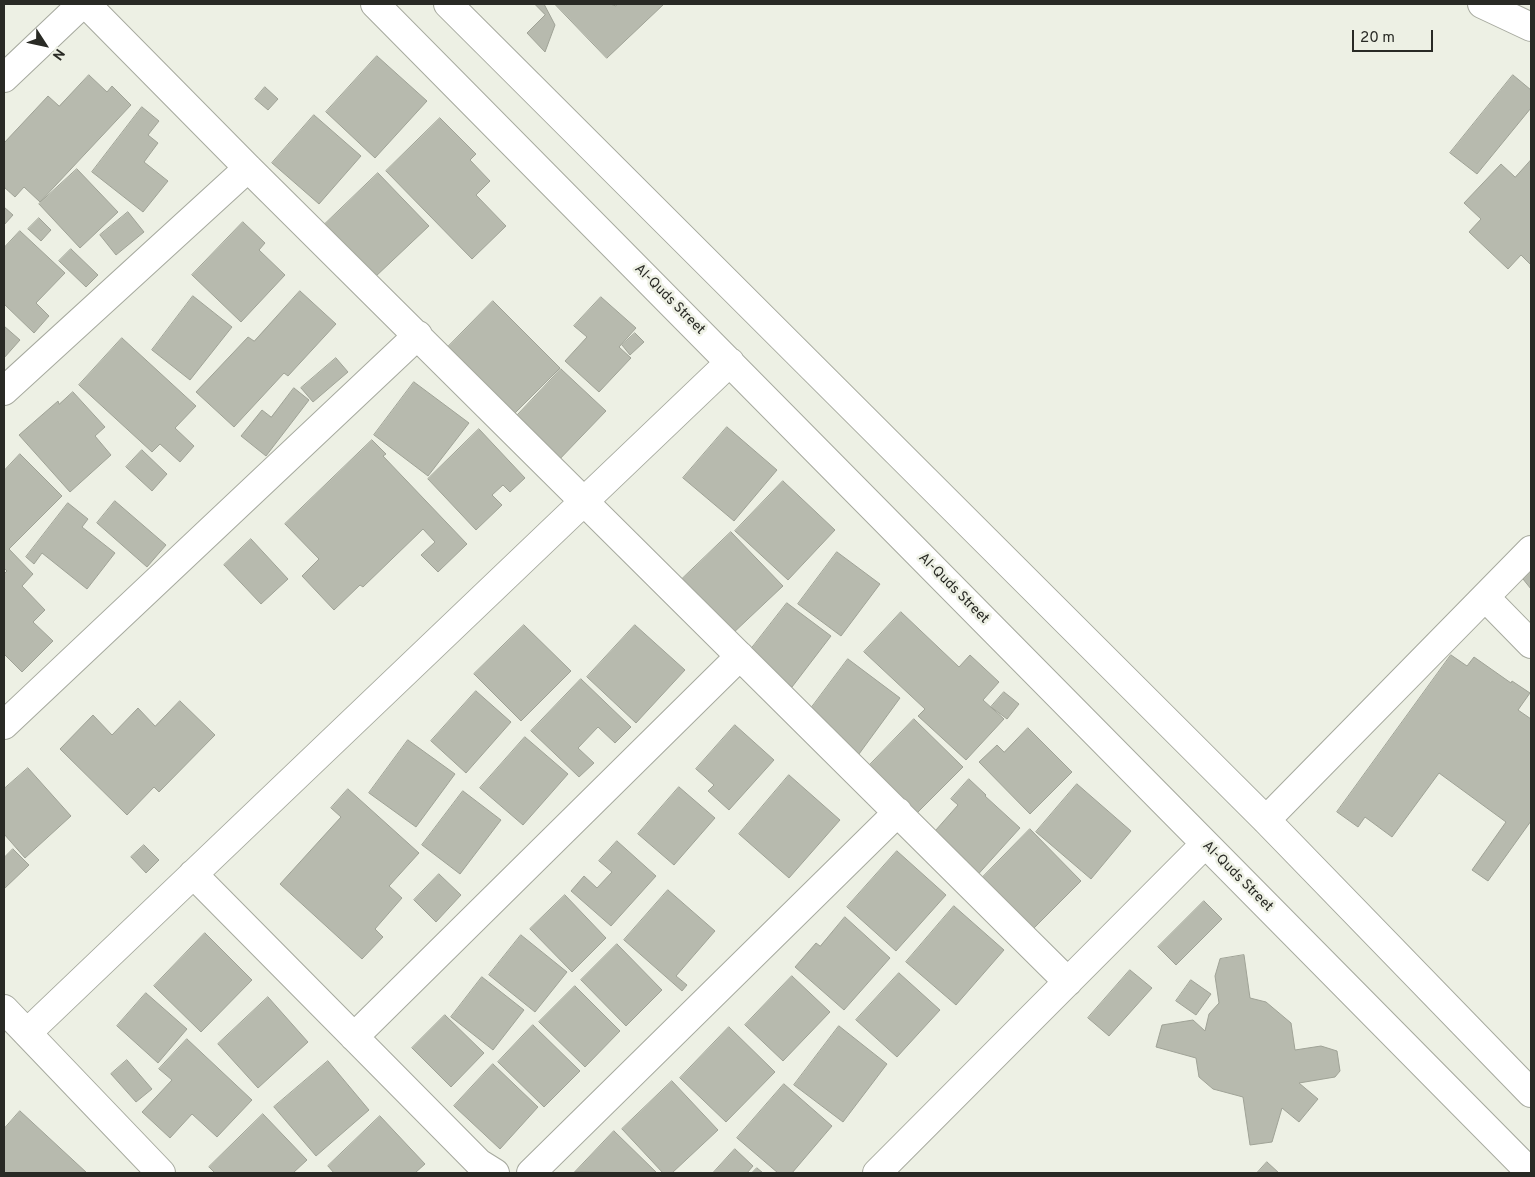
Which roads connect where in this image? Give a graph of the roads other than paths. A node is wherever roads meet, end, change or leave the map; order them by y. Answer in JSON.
{"nodes":[{"id":1,"x":82,"y":4,"type":"edge"},
{"id":2,"x":86,"y":4,"type":"edge"},
{"id":3,"x":375,"y":4,"type":"edge"},
{"id":4,"x":448,"y":4,"type":"edge"},
{"id":5,"x":1482,"y":4,"type":"edge"},
{"id":6,"x":1531,"y":26,"type":"edge"},
{"id":7,"x":4,"y":78,"type":"edge"},
{"id":8,"x":248,"y":168,"type":"junction"},
{"id":9,"x":418,"y":335,"type":"junction"},
{"id":10,"x":730,"y":362,"type":"junction"},
{"id":11,"x":4,"y":391,"type":"edge"},
{"id":12,"x":584,"y":502,"type":"junction"},
{"id":13,"x":1531,"y":550,"type":"edge"},
{"id":14,"x":1485,"y":597,"type":"junction"},
{"id":15,"x":1531,"y":644,"type":"edge"},
{"id":16,"x":740,"y":656,"type":"junction"},
{"id":17,"x":9,"y":710,"type":"edge"},
{"id":18,"x":898,"y":812,"type":"junction"},
{"id":19,"x":1266,"y":820,"type":"junction"},
{"id":20,"x":1205,"y":844,"type":"junction"},
{"id":21,"x":193,"y":874,"type":"junction"},
{"id":22,"x":1068,"y":982,"type":"junction"},
{"id":23,"x":4,"y":1010,"type":"edge"},
{"id":24,"x":27,"y":1032,"type":"junction"},
{"id":25,"x":354,"y":1037,"type":"junction"},
{"id":26,"x":1531,"y":1093,"type":"edge"},
{"id":27,"x":161,"y":1173,"type":"edge"},
{"id":28,"x":495,"y":1173,"type":"edge"},
{"id":29,"x":530,"y":1173,"type":"edge"},
{"id":30,"x":878,"y":1173,"type":"edge"},
{"id":31,"x":1531,"y":1173,"type":"edge"}],
"edges":[{"from":1,"to":7,"type":"street"},
{"from":2,"to":8,"type":"street"},
{"from":3,"to":10,"type":"street","name":"Al-Quds Street"},
{"from":4,"to":19,"type":"street"},
{"from":5,"to":6,"type":"street"},
{"from":8,"to":9,"type":"street"},
{"from":8,"to":11,"type":"street"},
{"from":9,"to":12,"type":"street"},
{"from":9,"to":17,"type":"street"},
{"from":10,"to":12,"type":"street"},
{"from":10,"to":20,"type":"street","name":"Al-Quds Street"},
{"from":12,"to":16,"type":"street"},
{"from":12,"to":21,"type":"street"},
{"from":13,"to":14,"type":"street"},
{"from":14,"to":15,"type":"street"},
{"from":14,"to":19,"type":"street"},
{"from":16,"to":18,"type":"street"},
{"from":16,"to":25,"type":"street"},
{"from":18,"to":22,"type":"street"},
{"from":18,"to":29,"type":"street"},
{"from":19,"to":26,"type":"street"},
{"from":20,"to":22,"type":"street"},
{"from":20,"to":31,"type":"street","name":"Al-Quds Street"},
{"from":21,"to":24,"type":"street"},
{"from":21,"to":25,"type":"street"},
{"from":22,"to":30,"type":"street"},
{"from":23,"to":24,"type":"street"},
{"from":24,"to":27,"type":"street"},
{"from":25,"to":28,"type":"street"}]}
